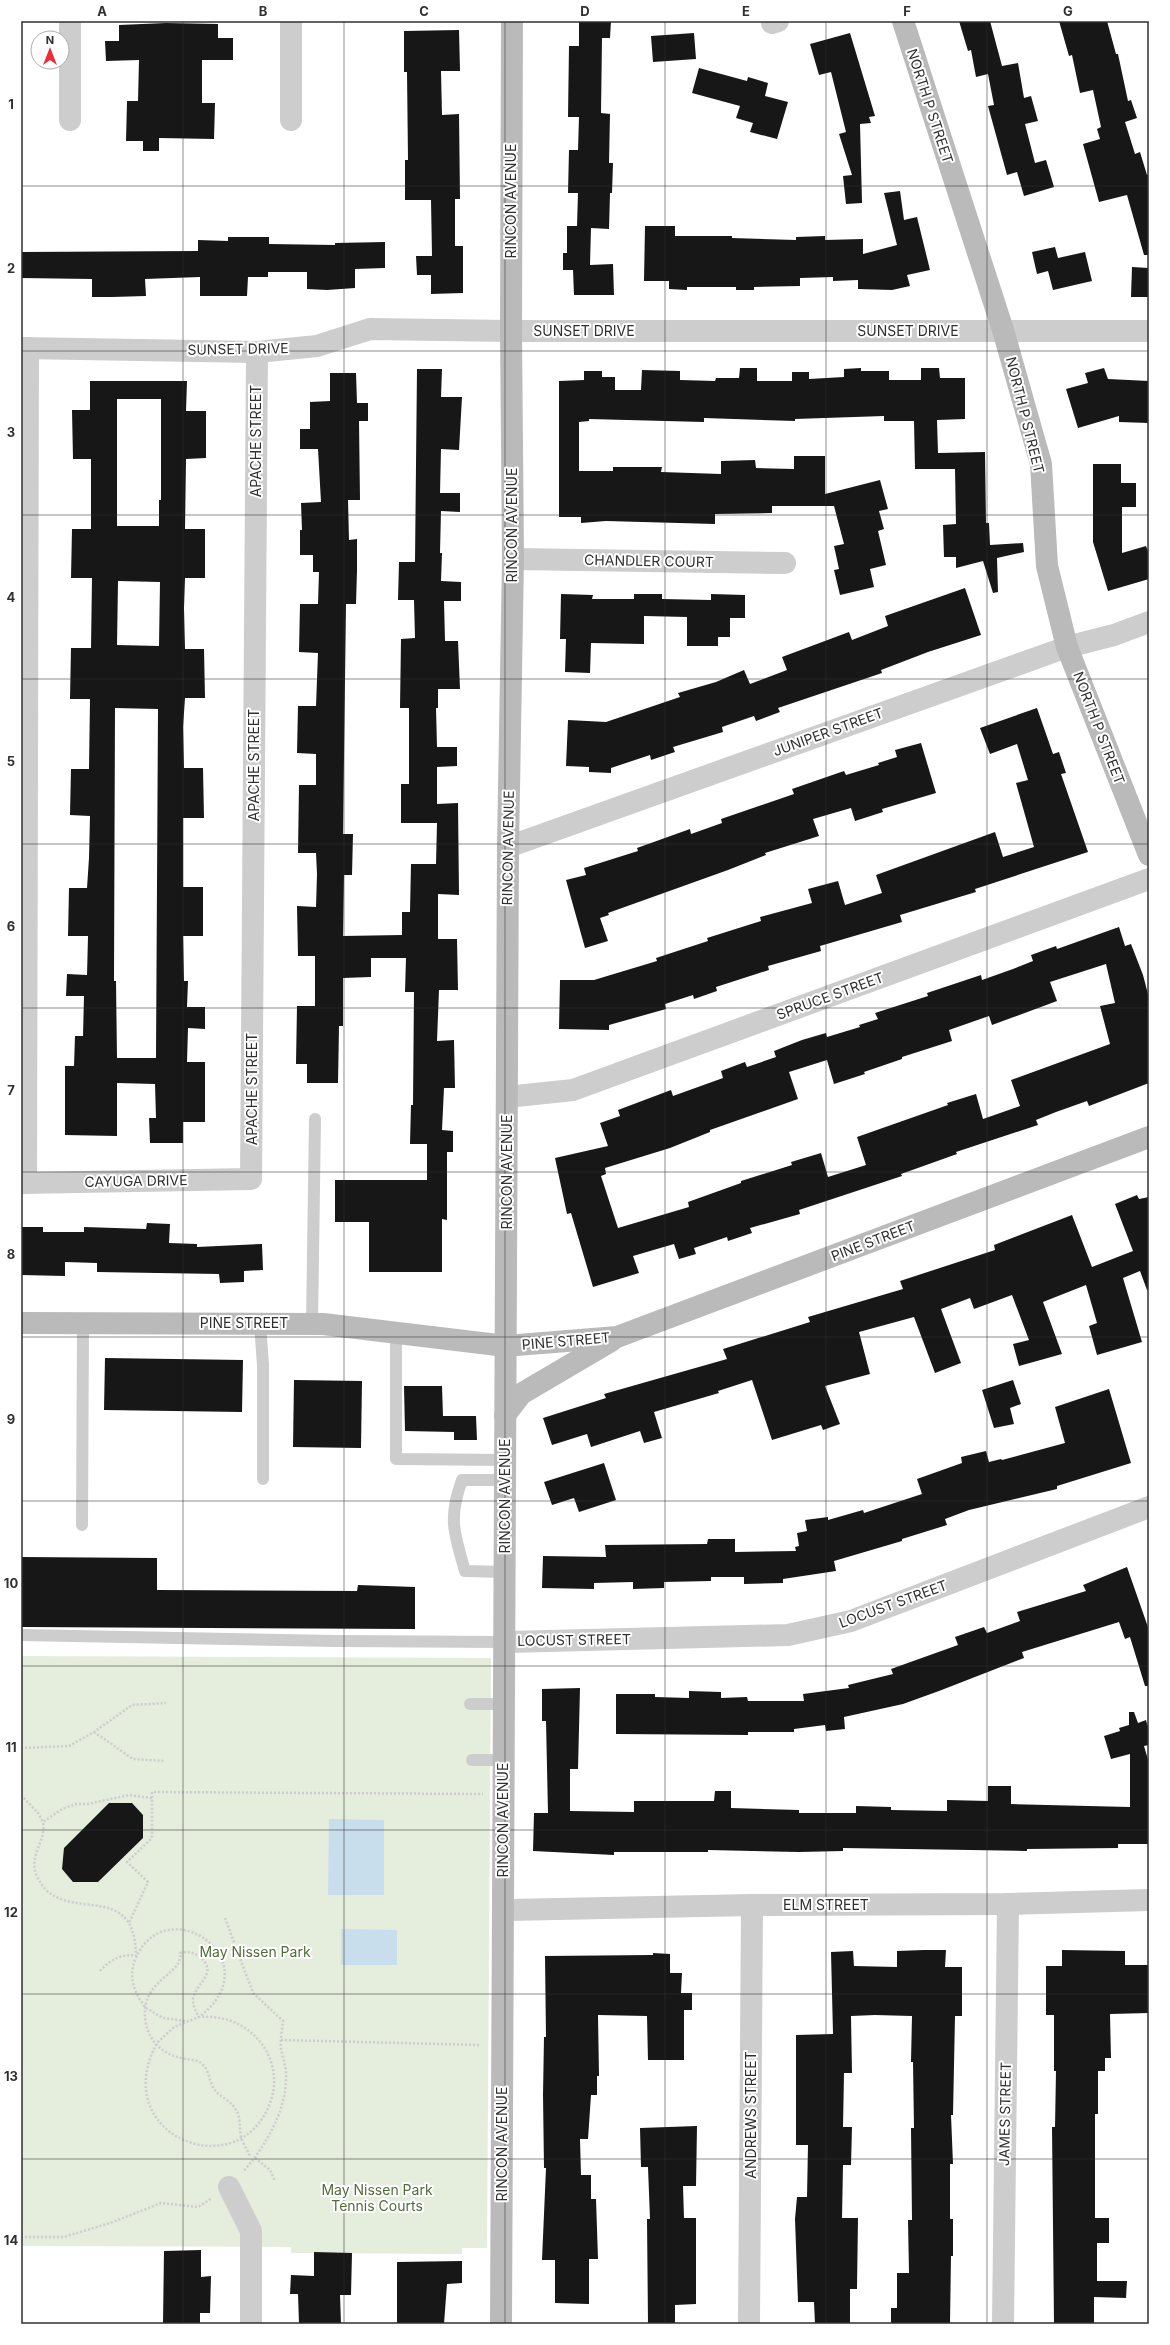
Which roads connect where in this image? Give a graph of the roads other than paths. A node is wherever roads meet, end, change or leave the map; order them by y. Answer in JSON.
{"nodes":[{"id":1,"x":70,"y":21,"type":"edge"},
{"id":2,"x":291,"y":21,"type":"edge"},
{"id":3,"x":512,"y":21,"type":"edge"},
{"id":4,"x":903,"y":21,"type":"edge"},
{"id":5,"x":70,"y":120,"type":"dead end"},
{"id":6,"x":291,"y":120,"type":"dead end"},
{"id":7,"x":1003,"y":330,"type":"junction"},
{"id":8,"x":1149,"y":331,"type":"edge"},
{"id":9,"x":511,"y":332,"type":"junction"},
{"id":10,"x":25,"y":348,"type":"edge"},
{"id":11,"x":257,"y":352,"type":"junction"},
{"id":12,"x":513,"y":559,"type":"junction"},
{"id":13,"x":785,"y":563,"type":"dead end"},
{"id":14,"x":1149,"y":622,"type":"edge"},
{"id":15,"x":1067,"y":647,"type":"junction"},
{"id":16,"x":508,"y":846,"type":"junction"},
{"id":17,"x":1149,"y":855,"type":"edge"},
{"id":18,"x":1149,"y":879,"type":"edge"},
{"id":19,"x":507,"y":1097,"type":"junction"},
{"id":20,"x":315,"y":1119,"type":"dead end"},
{"id":21,"x":1149,"y":1137,"type":"edge"},
{"id":22,"x":251,"y":1179,"type":"joint"},
{"id":23,"x":24,"y":1183,"type":"edge"},
{"id":24,"x":21,"y":1323,"type":"edge"},
{"id":25,"x":83,"y":1323,"type":"junction"},
{"id":26,"x":260,"y":1324,"type":"junction"},
{"id":27,"x":312,"y":1324,"type":"junction"},
{"id":28,"x":396,"y":1332,"type":"junction"},
{"id":29,"x":617,"y":1337,"type":"junction"},
{"id":30,"x":506,"y":1346,"type":"junction"},
{"id":31,"x":505,"y":1415,"type":"junction"},
{"id":32,"x":505,"y":1470,"type":"junction"},
{"id":33,"x":263,"y":1479,"type":"dead end"},
{"id":34,"x":1149,"y":1507,"type":"edge"},
{"id":35,"x":82,"y":1525,"type":"dead end"},
{"id":36,"x":505,"y":1572,"type":"junction"},
{"id":37,"x":21,"y":1634,"type":"edge"},
{"id":38,"x":504,"y":1642,"type":"junction"},
{"id":39,"x":470,"y":1704,"type":"dead end"},
{"id":40,"x":504,"y":1704,"type":"junction"},
{"id":41,"x":472,"y":1760,"type":"dead end"},
{"id":42,"x":504,"y":1760,"type":"junction"},
{"id":43,"x":1149,"y":1900,"type":"edge"},
{"id":44,"x":1008,"y":1904,"type":"junction"},
{"id":45,"x":752,"y":1905,"type":"junction"},
{"id":46,"x":503,"y":1910,"type":"junction"},
{"id":47,"x":229,"y":2187,"type":"road end"},
{"id":48,"x":251,"y":2324,"type":"edge"},
{"id":49,"x":501,"y":2324,"type":"edge"},
{"id":50,"x":749,"y":2324,"type":"edge"},
{"id":51,"x":1003,"y":2324,"type":"edge"}],
"edges":[{"from":1,"to":5,"type":"street"},
{"from":2,"to":6,"type":"street"},
{"from":3,"to":9,"type":"street","name":"RINCON AVENUE"},
{"from":4,"to":7,"type":"street","name":"NORTH P STREET"},
{"from":7,"to":8,"type":"street","name":"SUNSET DRIVE"},
{"from":7,"to":9,"type":"street","name":"SUNSET DRIVE"},
{"from":7,"to":15,"type":"street","name":"NORTH P STREET"},
{"from":9,"to":11,"type":"street","name":"SUNSET DRIVE"},
{"from":9,"to":12,"type":"street","name":"RINCON AVENUE"},
{"from":10,"to":11,"type":"street","name":"SUNSET DRIVE"},
{"from":10,"to":23,"type":"street"},
{"from":11,"to":22,"type":"street","name":"APACHE STREET"},
{"from":12,"to":13,"type":"street","name":"CHANDLER COURT"},
{"from":12,"to":16,"type":"street","name":"RINCON AVENUE"},
{"from":14,"to":15,"type":"street","name":"JUNIPER STREET"},
{"from":15,"to":16,"type":"street","name":"JUNIPER STREET"},
{"from":15,"to":17,"type":"street","name":"NORTH P STREET"},
{"from":16,"to":19,"type":"street","name":"RINCON AVENUE"},
{"from":18,"to":19,"type":"street","name":"SPRUCE STREET"},
{"from":19,"to":30,"type":"street","name":"RINCON AVENUE"},
{"from":20,"to":27,"type":"lane"},
{"from":21,"to":29,"type":"street","name":"PINE STREET"},
{"from":22,"to":23,"type":"street","name":"CAYUGA DRIVE"},
{"from":24,"to":25,"type":"street","name":"PINE STREET"},
{"from":25,"to":26,"type":"street","name":"PINE STREET"},
{"from":25,"to":35,"type":"lane"},
{"from":26,"to":27,"type":"street","name":"PINE STREET"},
{"from":26,"to":33,"type":"lane"},
{"from":27,"to":28,"type":"street","name":"PINE STREET"},
{"from":28,"to":30,"type":"street","name":"PINE STREET"},
{"from":28,"to":32,"type":"lane"},
{"from":29,"to":30,"type":"street","name":"PINE STREET"},
{"from":29,"to":31,"type":"street"},
{"from":30,"to":31,"type":"street","name":"RINCON AVENUE"},
{"from":31,"to":32,"type":"street","name":"RINCON AVENUE"},
{"from":32,"to":36,"type":"street","name":"RINCON AVENUE"},
{"from":32,"to":36,"type":"lane"},
{"from":34,"to":38,"type":"street","name":"LOCUST STREET"},
{"from":36,"to":38,"type":"street","name":"RINCON AVENUE"},
{"from":37,"to":38,"type":"lane"},
{"from":38,"to":40,"type":"street","name":"RINCON AVENUE"},
{"from":39,"to":40,"type":"lane"},
{"from":40,"to":42,"type":"street","name":"RINCON AVENUE"},
{"from":41,"to":42,"type":"lane"},
{"from":42,"to":46,"type":"street","name":"RINCON AVENUE"},
{"from":43,"to":44,"type":"street","name":"ELM STREET"},
{"from":44,"to":45,"type":"street","name":"ELM STREET"},
{"from":44,"to":51,"type":"street","name":"JAMES STREET"},
{"from":45,"to":46,"type":"street","name":"ELM STREET"},
{"from":45,"to":50,"type":"street","name":"ANDREWS STREET"},
{"from":46,"to":49,"type":"street","name":"RINCON AVENUE"},
{"from":47,"to":48,"type":"street"}]}
